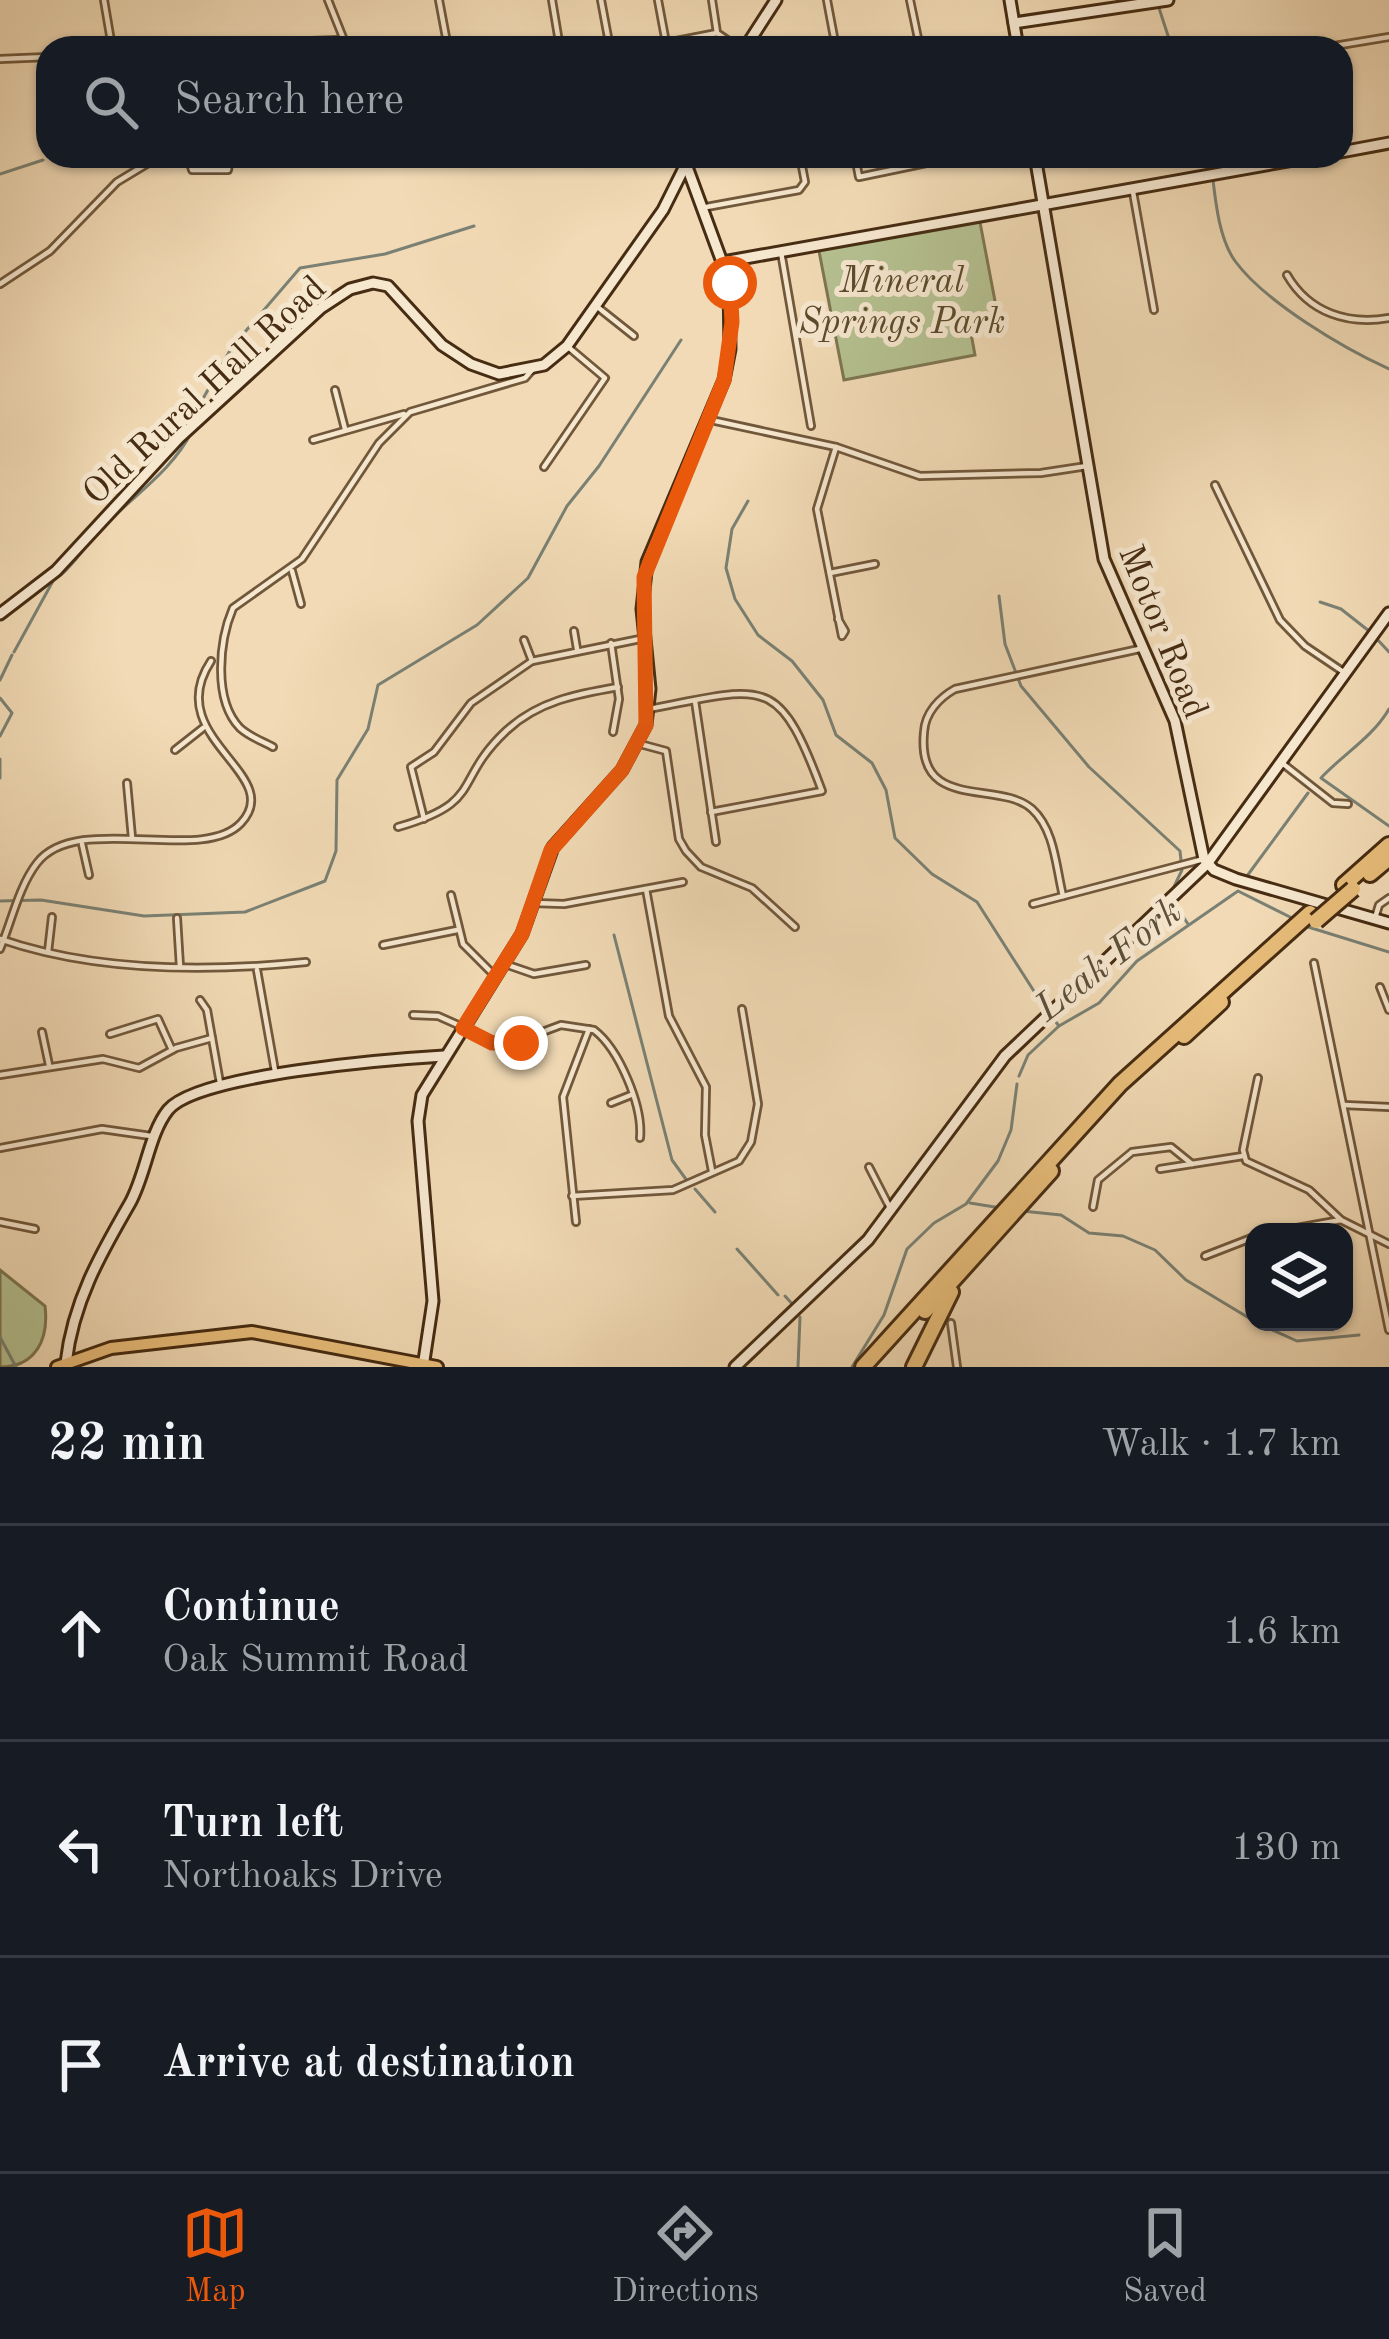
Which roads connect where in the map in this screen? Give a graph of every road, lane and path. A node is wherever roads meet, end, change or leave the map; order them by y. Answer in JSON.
{"nodes":[{"id":1,"x":104,"y":0,"type":"edge"},
{"id":2,"x":328,"y":0,"type":"edge"},
{"id":3,"x":440,"y":0,"type":"edge"},
{"id":4,"x":552,"y":0,"type":"edge"},
{"id":5,"x":601,"y":0,"type":"edge"},
{"id":6,"x":658,"y":0,"type":"edge"},
{"id":7,"x":712,"y":0,"type":"edge"},
{"id":8,"x":776,"y":0,"type":"edge"},
{"id":9,"x":827,"y":0,"type":"edge"},
{"id":10,"x":910,"y":0,"type":"edge"},
{"id":11,"x":1010,"y":0,"type":"edge"},
{"id":12,"x":1168,"y":0,"type":"edge"},
{"id":13,"x":1150,"y":1,"type":"edge"},
{"id":14,"x":1014,"y":22,"type":"junction"},
{"id":15,"x":717,"y":33,"type":"junction"},
{"id":16,"x":110,"y":36,"type":"edge"},
{"id":17,"x":342,"y":36,"type":"edge"},
{"id":18,"x":446,"y":36,"type":"edge"},
{"id":19,"x":558,"y":36,"type":"edge"},
{"id":20,"x":608,"y":36,"type":"edge"},
{"id":21,"x":665,"y":36,"type":"edge"},
{"id":22,"x":702,"y":36,"type":"edge"},
{"id":23,"x":724,"y":36,"type":"edge"},
{"id":24,"x":754,"y":36,"type":"edge"},
{"id":25,"x":834,"y":36,"type":"edge"},
{"id":26,"x":918,"y":36,"type":"edge"},
{"id":27,"x":1016,"y":36,"type":"edge"},
{"id":28,"x":1389,"y":37,"type":"edge"},
{"id":29,"x":1353,"y":43,"type":"edge"},
{"id":30,"x":36,"y":58,"type":"edge"},
{"id":31,"x":0,"y":59,"type":"edge"},
{"id":32,"x":1389,"y":143,"type":"edge"},
{"id":33,"x":1353,"y":150,"type":"edge"},
{"id":34,"x":140,"y":168,"type":"edge"},
{"id":35,"x":191,"y":168,"type":"edge"},
{"id":36,"x":228,"y":168,"type":"edge"},
{"id":37,"x":684,"y":168,"type":"edge"},
{"id":38,"x":690,"y":168,"type":"edge"},
{"id":39,"x":802,"y":168,"type":"edge"},
{"id":40,"x":858,"y":168,"type":"edge"},
{"id":41,"x":903,"y":168,"type":"edge"},
{"id":42,"x":1037,"y":168,"type":"edge"},
{"id":43,"x":1247,"y":168,"type":"edge"},
{"id":44,"x":1132,"y":188,"type":"junction"},
{"id":45,"x":1044,"y":204,"type":"junction"},
{"id":46,"x":701,"y":208,"type":"junction"},
{"id":47,"x":781,"y":251,"type":"junction"},
{"id":48,"x":723,"y":262,"type":"junction"},
{"id":49,"x":1287,"y":275,"type":"dead end"},
{"id":50,"x":0,"y":284,"type":"edge"},
{"id":51,"x":595,"y":305,"type":"junction"},
{"id":52,"x":1154,"y":310,"type":"dead end"},
{"id":53,"x":1389,"y":317,"type":"edge"},
{"id":54,"x":634,"y":336,"type":"dead end"},
{"id":55,"x":567,"y":346,"type":"junction"},
{"id":56,"x":532,"y":370,"type":"junction"},
{"id":57,"x":335,"y":390,"type":"dead end"},
{"id":58,"x":410,"y":412,"type":"junction"},
{"id":59,"x":707,"y":419,"type":"junction"},
{"id":60,"x":811,"y":426,"type":"dead end"},
{"id":61,"x":346,"y":429,"type":"junction"},
{"id":62,"x":313,"y":440,"type":"dead end"},
{"id":63,"x":836,"y":447,"type":"junction"},
{"id":64,"x":544,"y":466,"type":"dead end"},
{"id":65,"x":1087,"y":466,"type":"junction"},
{"id":66,"x":1215,"y":485,"type":"dead end"},
{"id":67,"x":875,"y":564,"type":"dead end"},
{"id":68,"x":292,"y":571,"type":"junction"},
{"id":69,"x":830,"y":573,"type":"junction"},
{"id":70,"x":301,"y":604,"type":"dead end"},
{"id":71,"x":1389,"y":613,"type":"edge"},
{"id":72,"x":0,"y":614,"type":"edge"},
{"id":73,"x":838,"y":619,"type":"dead end"},
{"id":74,"x":574,"y":631,"type":"dead end"},
{"id":75,"x":644,"y":638,"type":"junction"},
{"id":76,"x":524,"y":640,"type":"dead end"},
{"id":77,"x":610,"y":643,"type":"junction"},
{"id":78,"x":1144,"y":648,"type":"junction"},
{"id":79,"x":577,"y":649,"type":"junction"},
{"id":80,"x":532,"y":661,"type":"junction"},
{"id":81,"x":211,"y":662,"type":"dead end"},
{"id":82,"x":1347,"y":674,"type":"junction"},
{"id":83,"x":618,"y":687,"type":"junction"},
{"id":84,"x":695,"y":701,"type":"junction"},
{"id":85,"x":649,"y":710,"type":"junction"},
{"id":86,"x":203,"y":728,"type":"junction"},
{"id":87,"x":613,"y":732,"type":"dead end"},
{"id":88,"x":640,"y":744,"type":"junction"},
{"id":89,"x":273,"y":747,"type":"dead end"},
{"id":90,"x":175,"y":750,"type":"dead end"},
{"id":91,"x":1282,"y":763,"type":"junction"},
{"id":92,"x":127,"y":783,"type":"dead end"},
{"id":93,"x":1348,"y":804,"type":"dead end"},
{"id":94,"x":711,"y":812,"type":"junction"},
{"id":95,"x":424,"y":819,"type":"junction"},
{"id":96,"x":398,"y":826,"type":"dead end"},
{"id":97,"x":132,"y":838,"type":"junction"},
{"id":98,"x":716,"y":842,"type":"dead end"},
{"id":99,"x":82,"y":844,"type":"junction"},
{"id":100,"x":1389,"y":845,"type":"edge"},
{"id":101,"x":1389,"y":858,"type":"edge"},
{"id":102,"x":1206,"y":861,"type":"junction"},
{"id":103,"x":89,"y":875,"type":"dead end"},
{"id":104,"x":683,"y":882,"type":"dead end"},
{"id":105,"x":1348,"y":887,"type":"junction"},
{"id":106,"x":646,"y":889,"type":"junction"},
{"id":107,"x":451,"y":895,"type":"dead end"},
{"id":108,"x":1063,"y":896,"type":"junction"},
{"id":109,"x":1389,"y":898,"type":"edge"},
{"id":110,"x":533,"y":903,"type":"junction"},
{"id":111,"x":1033,"y":904,"type":"dead end"},
{"id":112,"x":52,"y":917,"type":"dead end"},
{"id":113,"x":1313,"y":917,"type":"junction"},
{"id":114,"x":177,"y":918,"type":"dead end"},
{"id":115,"x":1375,"y":918,"type":"junction"},
{"id":116,"x":1389,"y":923,"type":"edge"},
{"id":117,"x":795,"y":927,"type":"dead end"},
{"id":118,"x":457,"y":930,"type":"junction"},
{"id":119,"x":2,"y":940,"type":"edge"},
{"id":120,"x":383,"y":945,"type":"dead end"},
{"id":121,"x":0,"y":949,"type":"edge"},
{"id":122,"x":48,"y":952,"type":"junction"},
{"id":123,"x":306,"y":962,"type":"dead end"},
{"id":124,"x":1314,"y":963,"type":"dead end"},
{"id":125,"x":505,"y":964,"type":"junction"},
{"id":126,"x":586,"y":965,"type":"dead end"},
{"id":127,"x":256,"y":967,"type":"junction"},
{"id":128,"x":180,"y":968,"type":"junction"},
{"id":129,"x":496,"y":976,"type":"junction"},
{"id":130,"x":1380,"y":987,"type":"dead end"},
{"id":131,"x":200,"y":1000,"type":"dead end"},
{"id":132,"x":742,"y":1009,"type":"dead end"},
{"id":133,"x":1389,"y":1010,"type":"edge"},
{"id":134,"x":413,"y":1015,"type":"dead end"},
{"id":135,"x":590,"y":1027,"type":"junction"},
{"id":136,"x":463,"y":1028,"type":"junction"},
{"id":137,"x":42,"y":1032,"type":"dead end"},
{"id":138,"x":110,"y":1034,"type":"dead end"},
{"id":139,"x":212,"y":1038,"type":"junction"},
{"id":140,"x":172,"y":1050,"type":"junction"},
{"id":141,"x":444,"y":1056,"type":"junction"},
{"id":142,"x":49,"y":1065,"type":"junction"},
{"id":143,"x":0,"y":1075,"type":"edge"},
{"id":144,"x":276,"y":1076,"type":"junction"},
{"id":145,"x":1258,"y":1078,"type":"dead end"},
{"id":146,"x":220,"y":1083,"type":"junction"},
{"id":147,"x":631,"y":1095,"type":"junction"},
{"id":148,"x":611,"y":1103,"type":"dead end"},
{"id":149,"x":1344,"y":1106,"type":"junction"},
{"id":150,"x":1389,"y":1107,"type":"edge"},
{"id":151,"x":156,"y":1138,"type":"junction"},
{"id":152,"x":640,"y":1138,"type":"dead end"},
{"id":153,"x":0,"y":1148,"type":"edge"},
{"id":154,"x":1243,"y":1156,"type":"junction"},
{"id":155,"x":1192,"y":1164,"type":"junction"},
{"id":156,"x":868,"y":1167,"type":"dead end"},
{"id":157,"x":1160,"y":1169,"type":"dead end"},
{"id":158,"x":712,"y":1174,"type":"junction"},
{"id":159,"x":572,"y":1196,"type":"junction"},
{"id":160,"x":1093,"y":1207,"type":"dead end"},
{"id":161,"x":891,"y":1211,"type":"junction"},
{"id":162,"x":1341,"y":1220,"type":"junction"},
{"id":163,"x":0,"y":1222,"type":"edge"},
{"id":164,"x":576,"y":1222,"type":"dead end"},
{"id":165,"x":1324,"y":1223,"type":"edge"},
{"id":166,"x":35,"y":1229,"type":"dead end"},
{"id":167,"x":1369,"y":1235,"type":"junction"},
{"id":168,"x":1245,"y":1240,"type":"edge"},
{"id":169,"x":1389,"y":1244,"type":"edge"},
{"id":170,"x":1205,"y":1256,"type":"dead end"},
{"id":171,"x":974,"y":1258,"type":"junction"},
{"id":172,"x":951,"y":1323,"type":"dead end"},
{"id":173,"x":1389,"y":1330,"type":"edge"},
{"id":174,"x":61,"y":1365,"type":"edge"},
{"id":175,"x":423,"y":1366,"type":"edge"},
{"id":176,"x":437,"y":1367,"type":"edge"},
{"id":177,"x":735,"y":1367,"type":"edge"},
{"id":178,"x":862,"y":1367,"type":"edge"},
{"id":179,"x":875,"y":1367,"type":"edge"},
{"id":180,"x":914,"y":1367,"type":"edge"},
{"id":181,"x":957,"y":1367,"type":"edge"}],
"edges":[{"from":1,"to":16,"type":"street"},
{"from":2,"to":17,"type":"street"},
{"from":3,"to":18,"type":"street"},
{"from":4,"to":19,"type":"street"},
{"from":5,"to":20,"type":"street"},
{"from":6,"to":21,"type":"street"},
{"from":7,"to":15,"type":"street"},
{"from":8,"to":24,"type":"street"},
{"from":9,"to":25,"type":"street"},
{"from":10,"to":26,"type":"street"},
{"from":11,"to":14,"type":"street"},
{"from":12,"to":13,"type":"street"},
{"from":13,"to":14,"type":"street"},
{"from":14,"to":27,"type":"street"},
{"from":15,"to":22,"type":"street"},
{"from":15,"to":23,"type":"street"},
{"from":28,"to":29,"type":"street"},
{"from":30,"to":31,"type":"street"},
{"from":32,"to":33,"type":"street"},
{"from":34,"to":50,"type":"street"},
{"from":35,"to":36,"type":"street"},
{"from":37,"to":51,"type":"street"},
{"from":38,"to":46,"type":"street"},
{"from":39,"to":46,"type":"street"},
{"from":40,"to":41,"type":"street"},
{"from":42,"to":45,"type":"street","name":"Motor Road"},
{"from":43,"to":44,"type":"street"},
{"from":44,"to":45,"type":"street"},
{"from":44,"to":52,"type":"street"},
{"from":45,"to":47,"type":"street"},
{"from":45,"to":65,"type":"street","name":"Motor Road"},
{"from":46,"to":48,"type":"street"},
{"from":47,"to":48,"type":"street"},
{"from":47,"to":60,"type":"street"},
{"from":48,"to":59,"type":"street"},
{"from":49,"to":53,"type":"street"},
{"from":51,"to":54,"type":"street"},
{"from":51,"to":55,"type":"street"},
{"from":55,"to":56,"type":"street"},
{"from":55,"to":64,"type":"street"},
{"from":56,"to":58,"type":"street"},
{"from":56,"to":72,"type":"street","name":"Old Rural Hall Road"},
{"from":57,"to":61,"type":"street"},
{"from":58,"to":61,"type":"street"},
{"from":58,"to":68,"type":"street"},
{"from":59,"to":63,"type":"street"},
{"from":59,"to":75,"type":"street"},
{"from":61,"to":62,"type":"street"},
{"from":63,"to":65,"type":"street"},
{"from":63,"to":69,"type":"street"},
{"from":65,"to":78,"type":"street","name":"Motor Road"},
{"from":66,"to":82,"type":"street"},
{"from":67,"to":69,"type":"street"},
{"from":68,"to":70,"type":"street"},
{"from":68,"to":89,"type":"street"},
{"from":69,"to":73,"type":"street"},
{"from":71,"to":82,"type":"street"},
{"from":74,"to":79,"type":"street"},
{"from":75,"to":77,"type":"street"},
{"from":75,"to":85,"type":"street"},
{"from":76,"to":80,"type":"street"},
{"from":77,"to":79,"type":"street"},
{"from":77,"to":83,"type":"street"},
{"from":78,"to":102,"type":"street","name":"Motor Road"},
{"from":78,"to":108,"type":"street"},
{"from":79,"to":80,"type":"street"},
{"from":80,"to":95,"type":"street"},
{"from":81,"to":86,"type":"street"},
{"from":82,"to":91,"type":"street"},
{"from":83,"to":87,"type":"street"},
{"from":83,"to":95,"type":"street"},
{"from":84,"to":85,"type":"street"},
{"from":84,"to":94,"type":"street"},
{"from":84,"to":94,"type":"street"},
{"from":85,"to":88,"type":"street"},
{"from":86,"to":90,"type":"street"},
{"from":86,"to":97,"type":"street"},
{"from":88,"to":110,"type":"street"},
{"from":88,"to":117,"type":"street"},
{"from":91,"to":93,"type":"street"},
{"from":91,"to":102,"type":"street"},
{"from":92,"to":97,"type":"street"},
{"from":94,"to":98,"type":"street"},
{"from":95,"to":96,"type":"street"},
{"from":97,"to":99,"type":"street"},
{"from":99,"to":103,"type":"street"},
{"from":99,"to":119,"type":"street"},
{"from":100,"to":105,"type":"highway"},
{"from":101,"to":105,"type":"highway"},
{"from":102,"to":108,"type":"street"},
{"from":102,"to":115,"type":"street"},
{"from":102,"to":161,"type":"street"},
{"from":104,"to":106,"type":"street"},
{"from":105,"to":113,"type":"highway"},
{"from":106,"to":110,"type":"street"},
{"from":106,"to":158,"type":"street"},
{"from":107,"to":118,"type":"street"},
{"from":108,"to":111,"type":"street"},
{"from":109,"to":115,"type":"street"},
{"from":110,"to":125,"type":"street"},
{"from":112,"to":122,"type":"street"},
{"from":113,"to":171,"type":"highway"},
{"from":113,"to":178,"type":"highway"},
{"from":114,"to":128,"type":"street"},
{"from":115,"to":116,"type":"street"},
{"from":118,"to":120,"type":"street"},
{"from":118,"to":129,"type":"street"},
{"from":119,"to":121,"type":"street"},
{"from":119,"to":122,"type":"street"},
{"from":122,"to":128,"type":"street"},
{"from":123,"to":127,"type":"street"},
{"from":124,"to":149,"type":"street"},
{"from":125,"to":126,"type":"street"},
{"from":125,"to":129,"type":"street"},
{"from":127,"to":128,"type":"street"},
{"from":127,"to":144,"type":"street"},
{"from":129,"to":136,"type":"street"},
{"from":130,"to":133,"type":"street"},
{"from":131,"to":139,"type":"street"},
{"from":132,"to":158,"type":"street"},
{"from":134,"to":136,"type":"street"},
{"from":135,"to":136,"type":"street"},
{"from":135,"to":147,"type":"street"},
{"from":135,"to":159,"type":"street"},
{"from":136,"to":141,"type":"street"},
{"from":137,"to":142,"type":"street"},
{"from":138,"to":140,"type":"street"},
{"from":139,"to":140,"type":"street"},
{"from":139,"to":146,"type":"street"},
{"from":140,"to":142,"type":"street"},
{"from":141,"to":144,"type":"street"},
{"from":141,"to":175,"type":"street"},
{"from":142,"to":143,"type":"street"},
{"from":144,"to":146,"type":"street"},
{"from":145,"to":154,"type":"street"},
{"from":146,"to":151,"type":"street"},
{"from":147,"to":148,"type":"street"},
{"from":147,"to":152,"type":"street"},
{"from":149,"to":150,"type":"street"},
{"from":149,"to":167,"type":"street"},
{"from":151,"to":153,"type":"street"},
{"from":151,"to":174,"type":"street"},
{"from":154,"to":155,"type":"street"},
{"from":154,"to":162,"type":"street"},
{"from":155,"to":157,"type":"street"},
{"from":155,"to":160,"type":"street"},
{"from":156,"to":161,"type":"street"},
{"from":158,"to":159,"type":"street"},
{"from":159,"to":164,"type":"street"},
{"from":161,"to":177,"type":"street"},
{"from":162,"to":165,"type":"street"},
{"from":162,"to":167,"type":"street"},
{"from":163,"to":166,"type":"street"},
{"from":167,"to":169,"type":"street"},
{"from":167,"to":173,"type":"street"},
{"from":168,"to":170,"type":"street"},
{"from":171,"to":179,"type":"highway"},
{"from":171,"to":180,"type":"highway"},
{"from":172,"to":181,"type":"street"},
{"from":174,"to":175,"type":"main road"},
{"from":175,"to":176,"type":"main road"}]}
